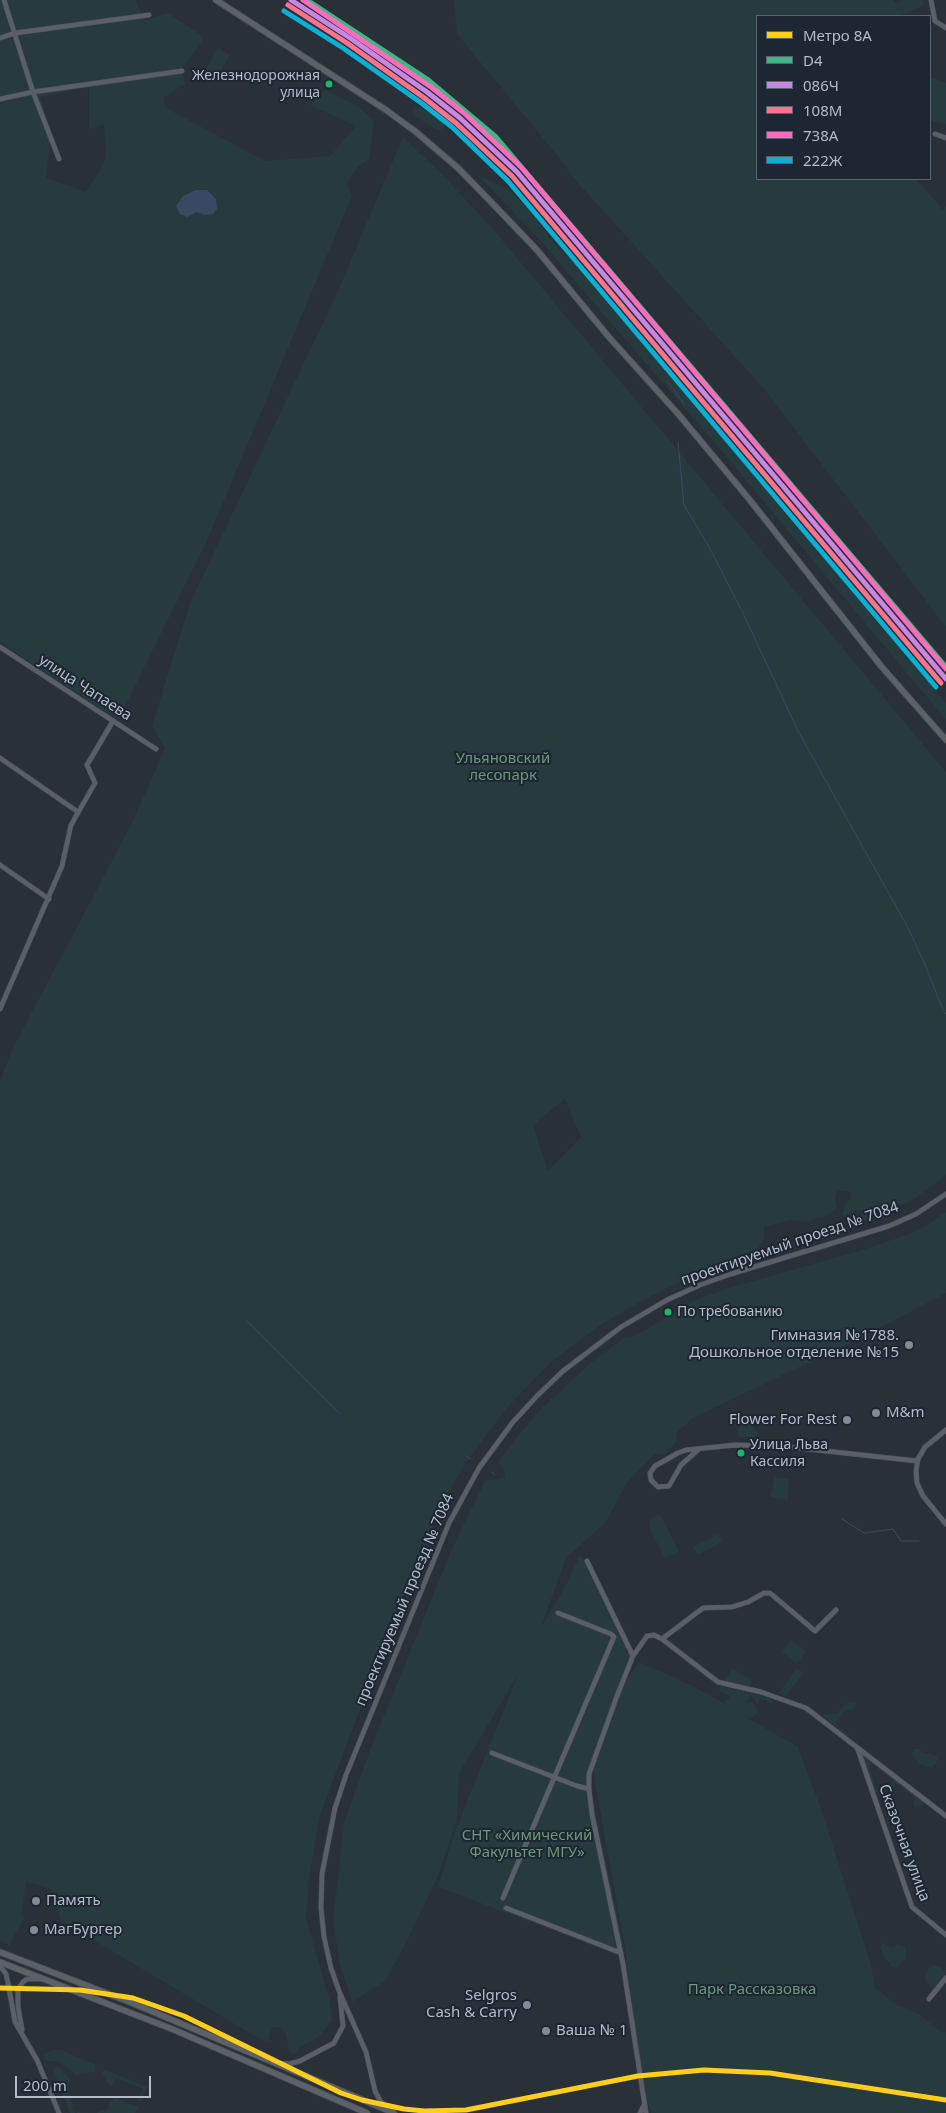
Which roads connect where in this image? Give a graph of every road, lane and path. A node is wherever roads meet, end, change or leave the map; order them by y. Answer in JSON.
{"nodes":[{"id":1,"x":4,"y":0,"type":"edge"},
{"id":2,"x":216,"y":0,"type":"edge"},
{"id":3,"x":931,"y":0,"type":"edge"},
{"id":4,"x":149,"y":15,"type":"dead end"},
{"id":5,"x":936,"y":20,"type":"junction"},
{"id":6,"x":931,"y":22,"type":"edge"},
{"id":7,"x":946,"y":28,"type":"edge"},
{"id":8,"x":15,"y":33,"type":"junction"},
{"id":9,"x":0,"y":38,"type":"edge"},
{"id":10,"x":182,"y":71,"type":"dead end"},
{"id":11,"x":33,"y":92,"type":"junction"},
{"id":12,"x":0,"y":99,"type":"edge"},
{"id":13,"x":935,"y":134,"type":"dead end"},
{"id":14,"x":946,"y":138,"type":"edge"},
{"id":15,"x":59,"y":159,"type":"dead end"},
{"id":16,"x":0,"y":647,"type":"edge"},
{"id":17,"x":113,"y":721,"type":"junction"},
{"id":18,"x":946,"y":740,"type":"edge"},
{"id":19,"x":156,"y":749,"type":"dead end"},
{"id":20,"x":0,"y":758,"type":"edge"},
{"id":21,"x":78,"y":812,"type":"junction"},
{"id":22,"x":0,"y":865,"type":"edge"},
{"id":23,"x":49,"y":899,"type":"junction"},
{"id":24,"x":0,"y":1007,"type":"edge"},
{"id":25,"x":946,"y":1194,"type":"edge"},
{"id":26,"x":946,"y":1430,"type":"edge"},
{"id":27,"x":699,"y":1449,"type":"junction"},
{"id":28,"x":917,"y":1461,"type":"junction"},
{"id":29,"x":946,"y":1524,"type":"edge"},
{"id":30,"x":587,"y":1561,"type":"dead end"},
{"id":31,"x":836,"y":1610,"type":"dead end"},
{"id":32,"x":558,"y":1613,"type":"dead end"},
{"id":33,"x":662,"y":1639,"type":"junction"},
{"id":34,"x":633,"y":1656,"type":"junction"},
{"id":35,"x":857,"y":1746,"type":"junction"},
{"id":36,"x":492,"y":1753,"type":"dead end"},
{"id":37,"x":554,"y":1777,"type":"junction"},
{"id":38,"x":589,"y":1789,"type":"junction"},
{"id":39,"x":946,"y":1816,"type":"edge"},
{"id":40,"x":503,"y":1898,"type":"dead end"},
{"id":41,"x":506,"y":1908,"type":"dead end"},
{"id":42,"x":946,"y":1935,"type":"edge"},
{"id":43,"x":0,"y":1952,"type":"edge"},
{"id":44,"x":621,"y":1954,"type":"junction"},
{"id":45,"x":0,"y":1964,"type":"edge"},
{"id":46,"x":946,"y":1978,"type":"edge"},
{"id":47,"x":44,"y":1979,"type":"junction"},
{"id":48,"x":339,"y":1991,"type":"junction"},
{"id":49,"x":929,"y":1999,"type":"dead end"},
{"id":50,"x":23,"y":2034,"type":"junction"},
{"id":51,"x":273,"y":2062,"type":"junction"},
{"id":52,"x":644,"y":2104,"type":"junction"},
{"id":53,"x":59,"y":2113,"type":"edge"},
{"id":54,"x":367,"y":2113,"type":"edge"},
{"id":55,"x":395,"y":2113,"type":"edge"},
{"id":56,"x":640,"y":2113,"type":"edge"},
{"id":57,"x":646,"y":2113,"type":"edge"}],
"edges":[{"from":1,"to":8,"type":"street"},
{"from":2,"to":18,"type":"main road"},
{"from":3,"to":5,"type":"street"},
{"from":4,"to":8,"type":"street"},
{"from":5,"to":6,"type":"street"},
{"from":5,"to":7,"type":"street"},
{"from":8,"to":9,"type":"street"},
{"from":8,"to":11,"type":"street"},
{"from":10,"to":11,"type":"street"},
{"from":11,"to":12,"type":"street"},
{"from":11,"to":15,"type":"street"},
{"from":13,"to":14,"type":"street"},
{"from":16,"to":17,"type":"street","name":"улица Чапаева"},
{"from":17,"to":19,"type":"street","name":"улица Чапаева"},
{"from":17,"to":21,"type":"street"},
{"from":20,"to":21,"type":"street"},
{"from":21,"to":23,"type":"street"},
{"from":22,"to":23,"type":"street"},
{"from":23,"to":24,"type":"street"},
{"from":25,"to":48,"type":"street","name":"проектируемый проезд № 7084"},
{"from":26,"to":28,"type":"street"},
{"from":27,"to":27,"type":"street"},
{"from":27,"to":28,"type":"street"},
{"from":28,"to":29,"type":"street"},
{"from":30,"to":34,"type":"street"},
{"from":31,"to":33,"type":"street"},
{"from":32,"to":37,"type":"street"},
{"from":33,"to":34,"type":"street"},
{"from":33,"to":35,"type":"street","name":"Сказочная улица"},
{"from":34,"to":38,"type":"street"},
{"from":35,"to":39,"type":"street","name":"Сказочная улица"},
{"from":35,"to":42,"type":"street","name":"Сказочная улица"},
{"from":36,"to":37,"type":"street"},
{"from":37,"to":38,"type":"street"},
{"from":37,"to":40,"type":"street"},
{"from":38,"to":44,"type":"street"},
{"from":41,"to":44,"type":"street"},
{"from":43,"to":51,"type":"main road"},
{"from":44,"to":52,"type":"street"},
{"from":45,"to":47,"type":"main road"},
{"from":45,"to":50,"type":"street"},
{"from":46,"to":49,"type":"street"},
{"from":47,"to":50,"type":"street"},
{"from":47,"to":54,"type":"main road"},
{"from":48,"to":51,"type":"street","name":"проектируемый проезд № 7084"},
{"from":48,"to":55,"type":"street","name":"проектируемый проезд № 7084"},
{"from":50,"to":53,"type":"street"},
{"from":51,"to":55,"type":"main road"},
{"from":52,"to":56,"type":"street"},
{"from":52,"to":57,"type":"street"}]}
